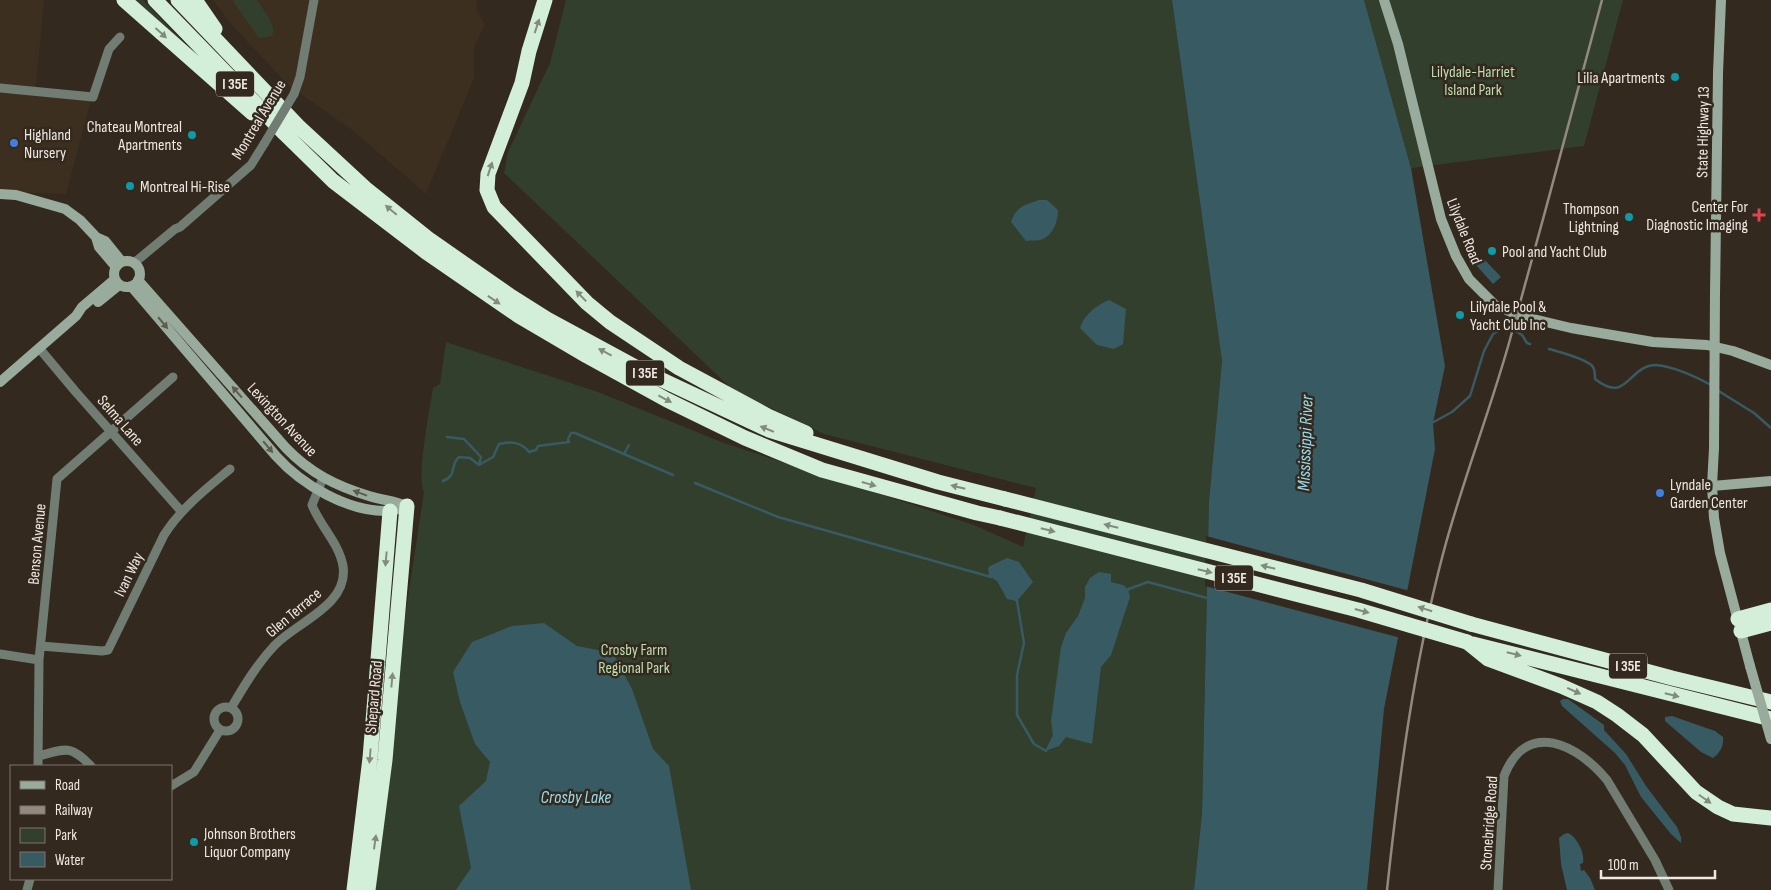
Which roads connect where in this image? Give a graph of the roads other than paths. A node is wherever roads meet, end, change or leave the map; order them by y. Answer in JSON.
{"nodes":[{"id":1,"x":124,"y":0,"type":"edge"},
{"id":2,"x":156,"y":0,"type":"edge"},
{"id":3,"x":178,"y":0,"type":"edge"},
{"id":4,"x":196,"y":0,"type":"edge"},
{"id":5,"x":314,"y":0,"type":"edge"},
{"id":6,"x":545,"y":0,"type":"edge"},
{"id":7,"x":1384,"y":0,"type":"edge"},
{"id":8,"x":1722,"y":0,"type":"edge"},
{"id":9,"x":120,"y":37,"type":"dead end"},
{"id":10,"x":238,"y":63,"type":"junction"},
{"id":11,"x":0,"y":88,"type":"edge"},
{"id":12,"x":317,"y":165,"type":"junction"},
{"id":13,"x":0,"y":194,"type":"edge"},
{"id":14,"x":428,"y":246,"type":"junction"},
{"id":15,"x":119,"y":264,"type":"junction"},
{"id":16,"x":136,"y":266,"type":"junction"},
{"id":17,"x":456,"y":266,"type":"junction"},
{"id":18,"x":117,"y":282,"type":"junction"},
{"id":19,"x":135,"y":283,"type":"junction"},
{"id":20,"x":39,"y":348,"type":"junction"},
{"id":21,"x":1771,"y":365,"type":"edge"},
{"id":22,"x":173,"y":377,"type":"dead end"},
{"id":23,"x":0,"y":382,"type":"edge"},
{"id":24,"x":110,"y":431,"type":"junction"},
{"id":25,"x":847,"y":455,"type":"junction"},
{"id":26,"x":230,"y":469,"type":"dead end"},
{"id":27,"x":323,"y":478,"type":"junction"},
{"id":28,"x":1771,"y":480,"type":"edge"},
{"id":29,"x":1712,"y":486,"type":"junction"},
{"id":30,"x":318,"y":490,"type":"junction"},
{"id":31,"x":407,"y":506,"type":"junction"},
{"id":32,"x":181,"y":511,"type":"junction"},
{"id":33,"x":390,"y":511,"type":"junction"},
{"id":34,"x":1771,"y":610,"type":"edge"},
{"id":35,"x":1771,"y":623,"type":"edge"},
{"id":36,"x":1739,"y":625,"type":"junction"},
{"id":37,"x":1478,"y":626,"type":"junction"},
{"id":38,"x":1467,"y":642,"type":"junction"},
{"id":39,"x":41,"y":646,"type":"junction"},
{"id":40,"x":0,"y":654,"type":"edge"},
{"id":41,"x":40,"y":660,"type":"junction"},
{"id":42,"x":1771,"y":692,"type":"edge"},
{"id":43,"x":1771,"y":702,"type":"edge"},
{"id":44,"x":231,"y":708,"type":"junction"},
{"id":45,"x":1771,"y":719,"type":"edge"},
{"id":46,"x":220,"y":730,"type":"junction"},
{"id":47,"x":1771,"y":739,"type":"edge"},
{"id":48,"x":38,"y":756,"type":"junction"},
{"id":49,"x":38,"y":765,"type":"edge"},
{"id":50,"x":90,"y":765,"type":"edge"},
{"id":51,"x":172,"y":785,"type":"edge"},
{"id":52,"x":1771,"y":818,"type":"edge"},
{"id":53,"x":354,"y":890,"type":"edge"},
{"id":54,"x":368,"y":890,"type":"edge"},
{"id":55,"x":1498,"y":890,"type":"edge"},
{"id":56,"x":1669,"y":890,"type":"edge"}],
"edges":[{"from":1,"to":12,"type":"highway","one_way":true},
{"from":2,"to":12,"type":"highway","number":"I 35E"},
{"from":3,"to":10,"type":"highway","number":"I 35E"},
{"from":4,"to":10,"type":"highway"},
{"from":5,"to":16,"type":"street","name":"Montreal Avenue","bridge":true},
{"from":25,"to":6,"type":"highway","one_way":true},
{"from":7,"to":21,"type":"street","name":"Lilydale Road"},
{"from":8,"to":29,"type":"street","name":"State Highway 13","bridge":true},
{"from":9,"to":11,"type":"street"},
{"from":14,"to":10,"type":"highway","number":"I 35E","one_way":true},
{"from":12,"to":14,"type":"highway","number":"I 35E"},
{"from":13,"to":15,"type":"street"},
{"from":14,"to":17,"type":"highway","number":"I 35E"},
{"from":15,"to":16,"type":"street"},
{"from":15,"to":18,"type":"street"},
{"from":16,"to":19,"type":"street"},
{"from":25,"to":17,"type":"highway","number":"I 35E","one_way":true},
{"from":17,"to":38,"type":"highway","number":"I 35E","one_way":true,"bridge":true},
{"from":18,"to":19,"type":"street"},
{"from":18,"to":20,"type":"street"},
{"from":27,"to":19,"type":"street","name":"Lexington Avenue","one_way":true},
{"from":19,"to":30,"type":"street","name":"Lexington Avenue","one_way":true},
{"from":20,"to":23,"type":"street"},
{"from":20,"to":24,"type":"street","name":"Selma Lane"},
{"from":22,"to":24,"type":"street","name":"Benson Avenue"},
{"from":24,"to":32,"type":"street","name":"Selma Lane"},
{"from":24,"to":39,"type":"street","name":"Benson Avenue"},
{"from":37,"to":25,"type":"highway","number":"I 35E","one_way":true,"bridge":true},
{"from":26,"to":32,"type":"street","name":"Ivan Way"},
{"from":27,"to":30,"type":"street","name":"Glen Terrace"},
{"from":31,"to":27,"type":"street","name":"Lexington Avenue","one_way":true},
{"from":28,"to":29,"type":"street"},
{"from":29,"to":36,"type":"street","name":"State Highway 13"},
{"from":30,"to":33,"type":"street","name":"Lexington Avenue"},
{"from":30,"to":44,"type":"street","name":"Glen Terrace"},
{"from":31,"to":33,"type":"street","name":"Lexington Avenue"},
{"from":54,"to":31,"type":"highway","name":"Shepard Road","one_way":true},
{"from":32,"to":39,"type":"street","name":"Ivan Way"},
{"from":33,"to":53,"type":"highway","name":"Shepard Road","one_way":true},
{"from":34,"to":36,"type":"highway"},
{"from":35,"to":36,"type":"highway"},
{"from":36,"to":47,"type":"street","name":"State Highway 13","bridge":true},
{"from":37,"to":42,"type":"highway"},
{"from":37,"to":43,"type":"highway","number":"I 35E"},
{"from":38,"to":45,"type":"highway","number":"I 35E","one_way":true},
{"from":38,"to":52,"type":"highway","one_way":true},
{"from":39,"to":41,"type":"street","name":"Benson Avenue"},
{"from":40,"to":41,"type":"street"},
{"from":41,"to":48,"type":"street","name":"Benson Avenue"},
{"from":44,"to":46,"type":"street","name":"Glen Terrace"},
{"from":44,"to":46,"type":"street"},
{"from":46,"to":51,"type":"street"},
{"from":48,"to":49,"type":"street","name":"Benson Avenue"},
{"from":48,"to":50,"type":"street"},
{"from":55,"to":56,"type":"street","name":"Stonebridge Road"}]}
